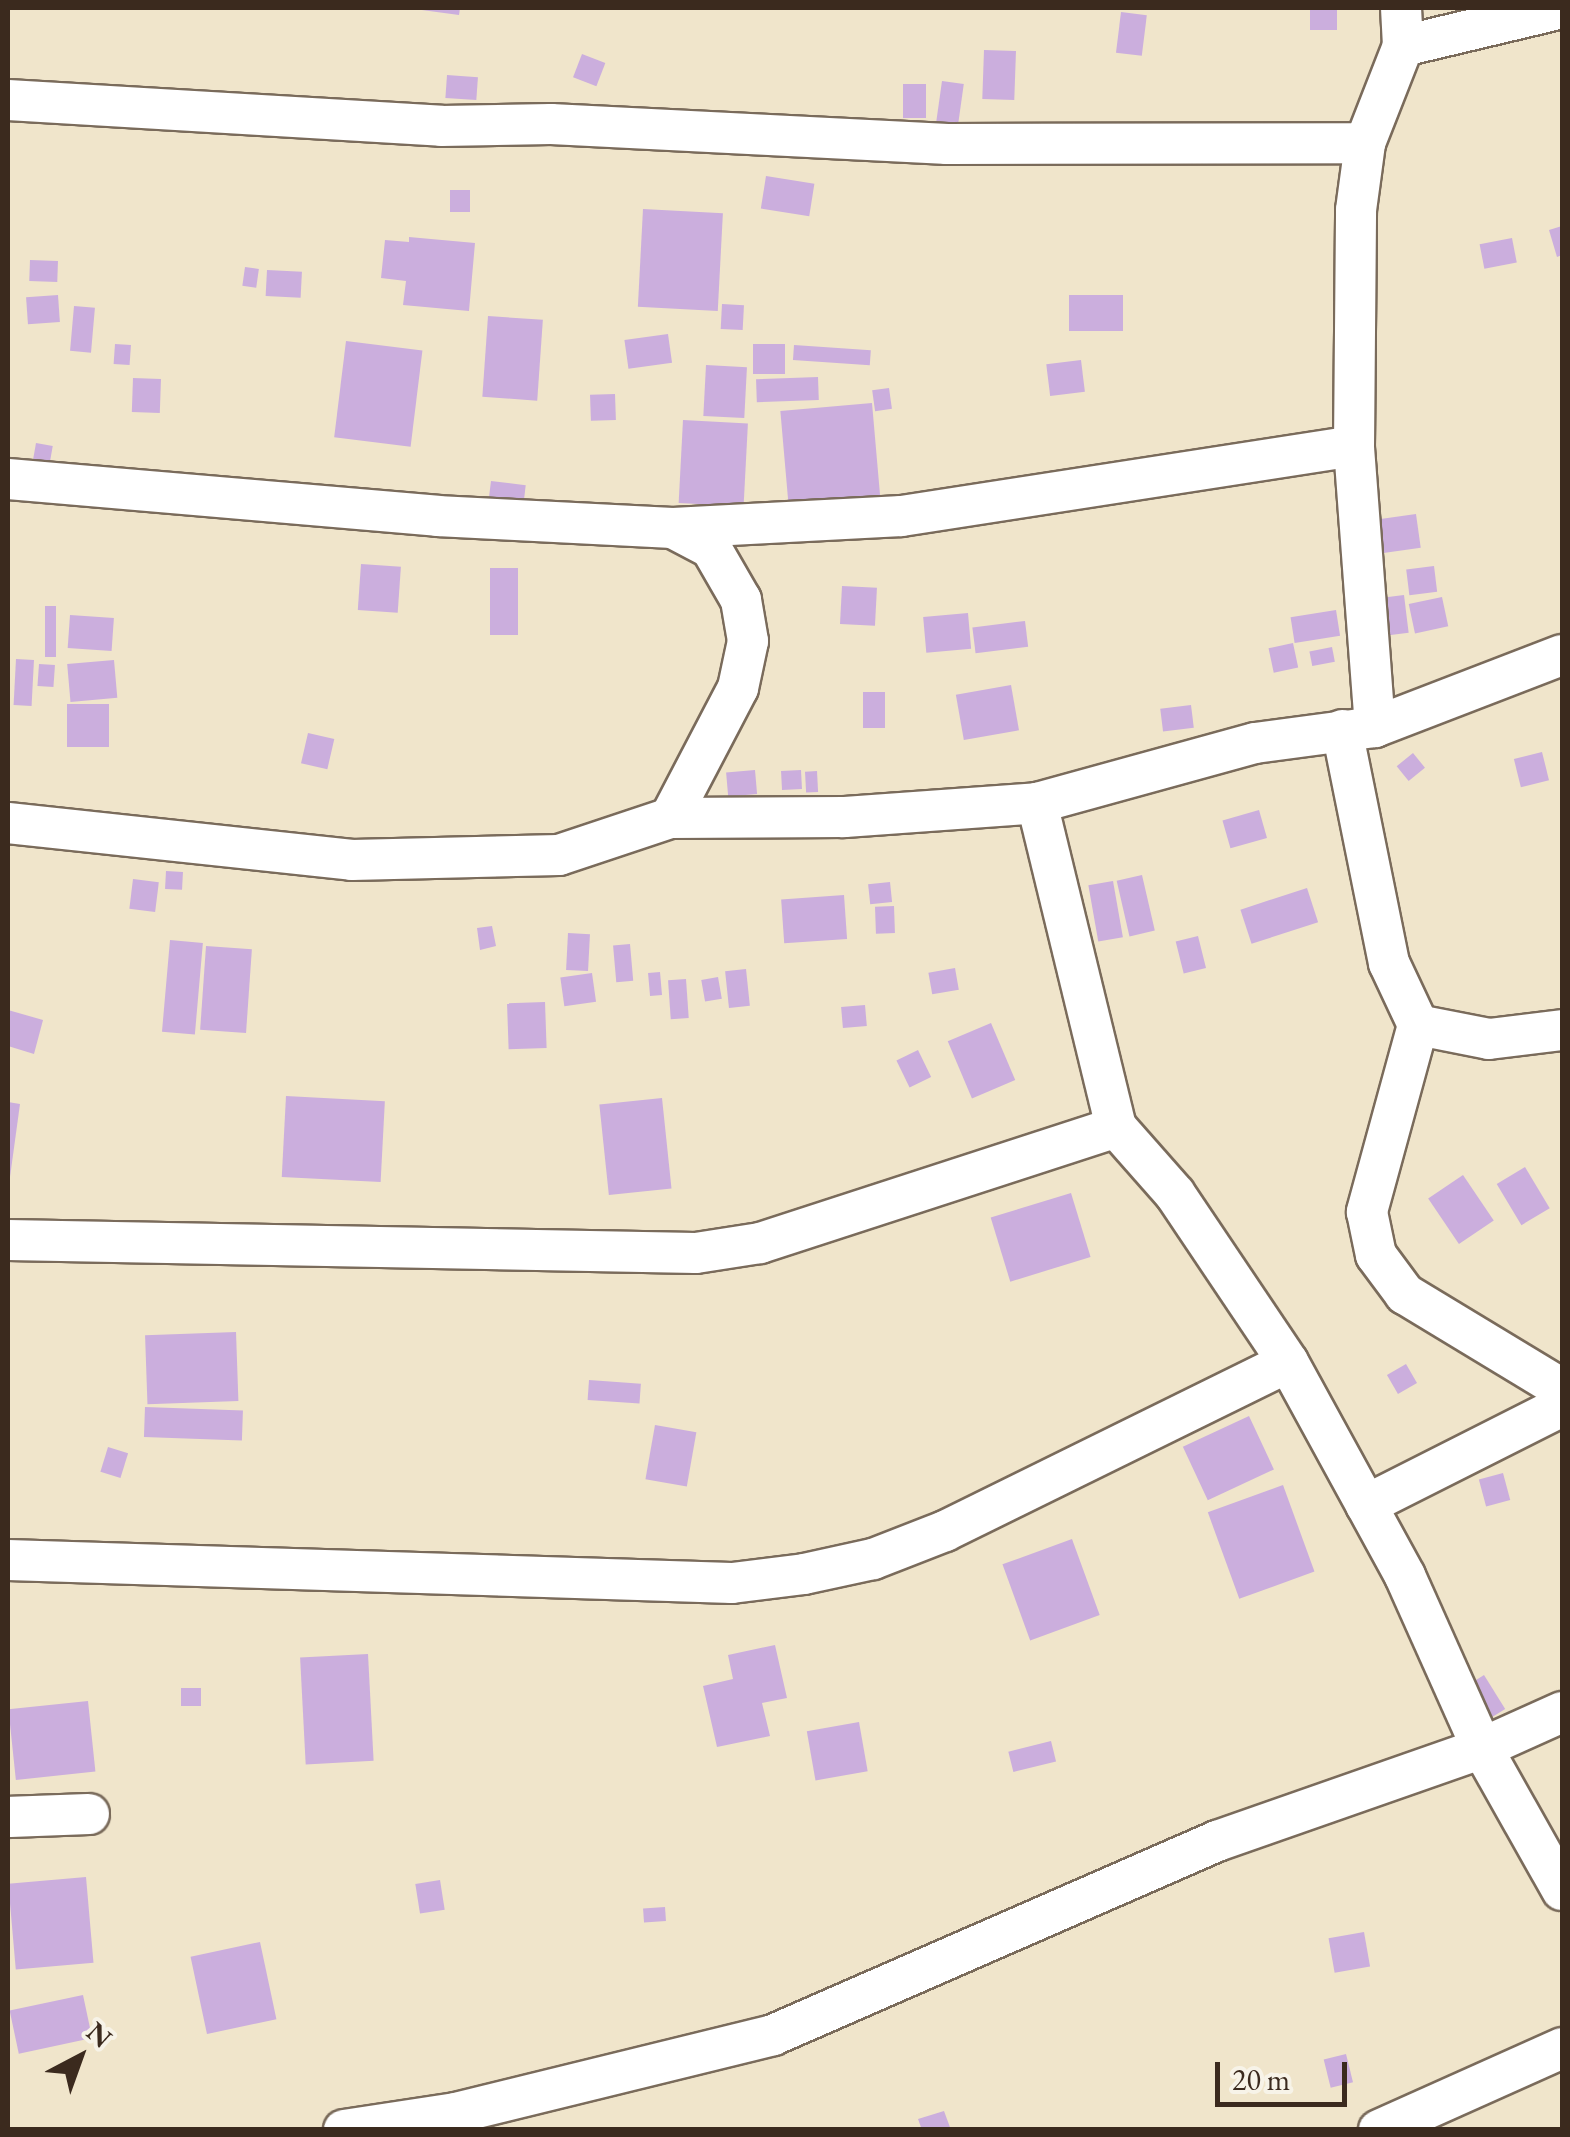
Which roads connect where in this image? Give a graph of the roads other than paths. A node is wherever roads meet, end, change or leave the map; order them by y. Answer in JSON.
{"nodes":[{"id":1,"x":1562,"y":8,"type":"edge"},
{"id":2,"x":1402,"y":27,"type":"edge"},
{"id":3,"x":8,"y":100,"type":"edge"},
{"id":4,"x":1365,"y":143,"type":"junction"},
{"id":5,"x":1354,"y":446,"type":"junction"},
{"id":6,"x":8,"y":479,"type":"edge"},
{"id":7,"x":674,"y":528,"type":"junction"},
{"id":8,"x":1562,"y":656,"type":"edge"},
{"id":9,"x":1359,"y":728,"type":"junction"},
{"id":10,"x":1037,"y":803,"type":"junction"},
{"id":11,"x":670,"y":818,"type":"junction"},
{"id":12,"x":8,"y":824,"type":"edge"},
{"id":13,"x":1418,"y":1025,"type":"junction"},
{"id":14,"x":1562,"y":1030,"type":"edge"},
{"id":15,"x":1116,"y":1127,"type":"junction"},
{"id":16,"x":8,"y":1240,"type":"edge"},
{"id":17,"x":1288,"y":1362,"type":"junction"},
{"id":18,"x":1562,"y":1389,"type":"edge"},
{"id":19,"x":1562,"y":1406,"type":"edge"},
{"id":20,"x":1366,"y":1505,"type":"junction"},
{"id":21,"x":8,"y":1560,"type":"edge"},
{"id":22,"x":1562,"y":1712,"type":"edge"},
{"id":23,"x":1482,"y":1748,"type":"junction"},
{"id":24,"x":89,"y":1814,"type":"dead end"},
{"id":25,"x":8,"y":1816,"type":"edge"},
{"id":26,"x":1562,"y":1890,"type":"edge"},
{"id":27,"x":1562,"y":2048,"type":"edge"},
{"id":28,"x":344,"y":2130,"type":"edge"},
{"id":29,"x":1379,"y":2130,"type":"edge"}],
"edges":[{"from":1,"to":2,"type":"street"},
{"from":2,"to":4,"type":"street"},
{"from":3,"to":4,"type":"street"},
{"from":4,"to":5,"type":"street"},
{"from":5,"to":7,"type":"street"},
{"from":5,"to":9,"type":"street"},
{"from":6,"to":7,"type":"street"},
{"from":7,"to":11,"type":"street"},
{"from":8,"to":9,"type":"street"},
{"from":9,"to":10,"type":"street"},
{"from":9,"to":13,"type":"street"},
{"from":10,"to":11,"type":"street"},
{"from":10,"to":15,"type":"street"},
{"from":11,"to":12,"type":"street"},
{"from":13,"to":14,"type":"street"},
{"from":13,"to":18,"type":"street"},
{"from":15,"to":16,"type":"street"},
{"from":15,"to":17,"type":"street"},
{"from":17,"to":20,"type":"street"},
{"from":17,"to":21,"type":"street"},
{"from":19,"to":20,"type":"street"},
{"from":20,"to":23,"type":"street"},
{"from":22,"to":23,"type":"street"},
{"from":23,"to":26,"type":"street"},
{"from":23,"to":28,"type":"street"},
{"from":24,"to":25,"type":"street"},
{"from":27,"to":29,"type":"street"}]}
